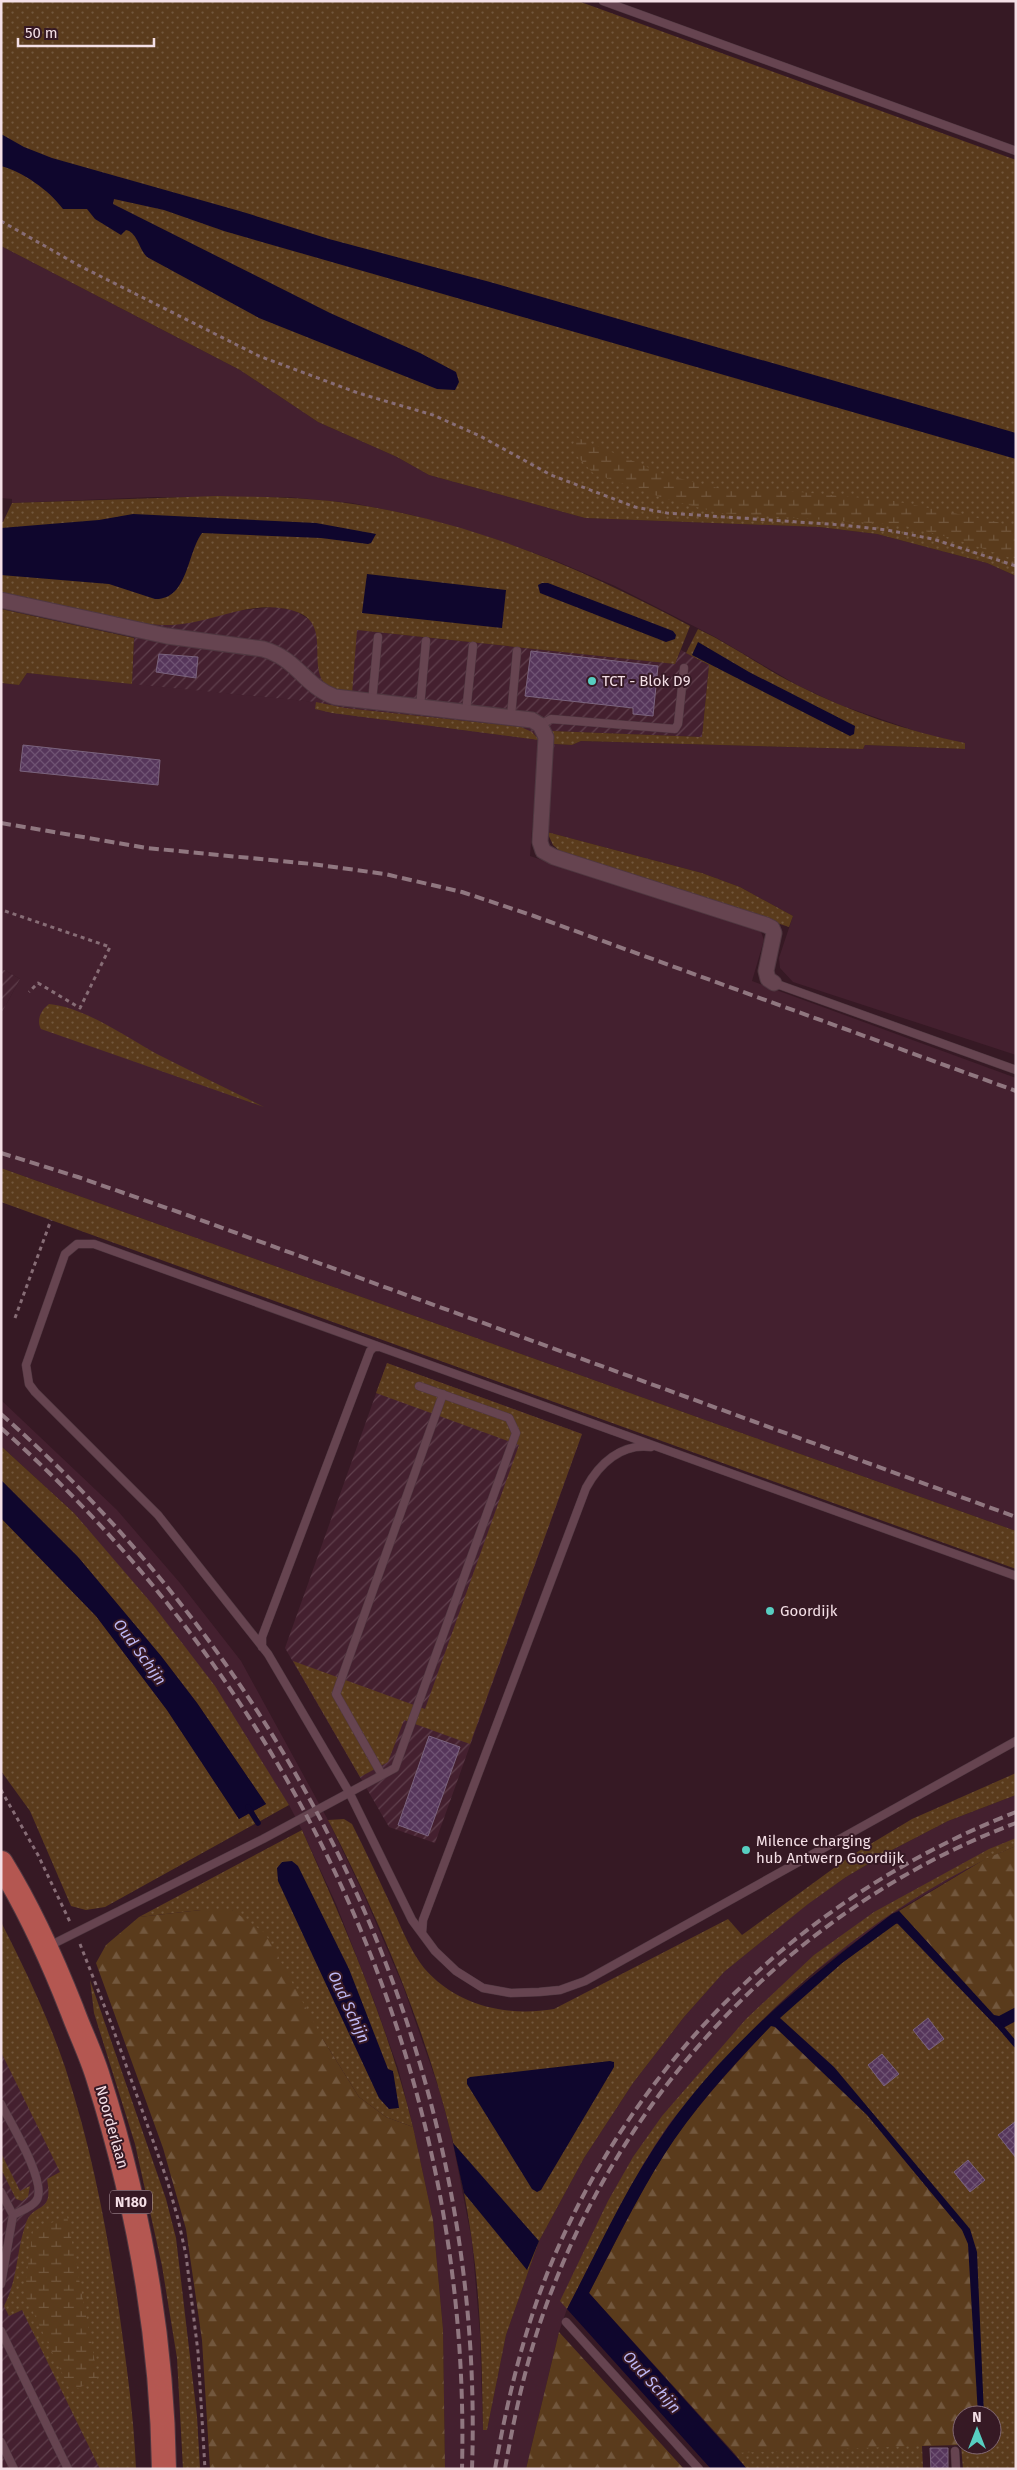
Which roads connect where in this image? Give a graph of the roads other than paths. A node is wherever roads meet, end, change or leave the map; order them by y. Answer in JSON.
{"nodes":[{"id":1,"x":603,"y":1,"type":"edge"},
{"id":2,"x":1016,"y":151,"type":"edge"},
{"id":3,"x":1,"y":600,"type":"edge"},
{"id":4,"x":378,"y":636,"type":"dead end"},
{"id":5,"x":426,"y":641,"type":"dead end"},
{"id":6,"x":473,"y":646,"type":"dead end"},
{"id":7,"x":517,"y":651,"type":"dead end"},
{"id":8,"x":684,"y":668,"type":"dead end"},
{"id":9,"x":372,"y":702,"type":"junction"},
{"id":10,"x":420,"y":707,"type":"junction"},
{"id":11,"x":466,"y":712,"type":"junction"},
{"id":12,"x":511,"y":716,"type":"junction"},
{"id":13,"x":540,"y":725,"type":"junction"},
{"id":14,"x":774,"y":982,"type":"joint"},
{"id":15,"x":1016,"y":1070,"type":"edge"},
{"id":16,"x":380,"y":1347,"type":"junction"},
{"id":17,"x":419,"y":1386,"type":"dead end"},
{"id":18,"x":443,"y":1394,"type":"junction"},
{"id":19,"x":665,"y":1450,"type":"junction"},
{"id":20,"x":1016,"y":1576,"type":"edge"},
{"id":21,"x":262,"y":1647,"type":"junction"},
{"id":22,"x":1016,"y":1741,"type":"edge"},
{"id":23,"x":382,"y":1775,"type":"junction"},
{"id":24,"x":349,"y":1792,"type":"junction"},
{"id":25,"x":1,"y":1863,"type":"edge"},
{"id":26,"x":422,"y":1933,"type":"junction"},
{"id":27,"x":47,"y":1947,"type":"junction"},
{"id":28,"x":1,"y":2104,"type":"edge"},
{"id":29,"x":1,"y":2192,"type":"edge"},
{"id":30,"x":13,"y":2215,"type":"junction"},
{"id":31,"x":1,"y":2284,"type":"edge"},
{"id":32,"x":566,"y":2322,"type":"dead end"},
{"id":33,"x":1,"y":2331,"type":"edge"},
{"id":34,"x":1,"y":2442,"type":"edge"},
{"id":35,"x":955,"y":2455,"type":"edge"},
{"id":36,"x":14,"y":2469,"type":"edge"},
{"id":37,"x":68,"y":2469,"type":"edge"},
{"id":38,"x":164,"y":2469,"type":"edge"},
{"id":39,"x":699,"y":2469,"type":"edge"},
{"id":40,"x":956,"y":2469,"type":"edge"}],
"edges":[{"from":1,"to":2,"type":"lane"},
{"from":3,"to":9,"type":"street"},
{"from":4,"to":9,"type":"lane"},
{"from":5,"to":10,"type":"lane"},
{"from":6,"to":11,"type":"lane"},
{"from":7,"to":12,"type":"lane"},
{"from":8,"to":13,"type":"lane"},
{"from":9,"to":10,"type":"street"},
{"from":10,"to":11,"type":"street"},
{"from":11,"to":12,"type":"street"},
{"from":12,"to":13,"type":"street"},
{"from":13,"to":14,"type":"street"},
{"from":14,"to":15,"type":"lane"},
{"from":16,"to":19,"type":"lane"},
{"from":16,"to":21,"type":"lane"},
{"from":16,"to":21,"type":"lane"},
{"from":17,"to":18,"type":"lane"},
{"from":18,"to":23,"type":"lane"},
{"from":18,"to":23,"type":"lane"},
{"from":19,"to":20,"type":"lane"},
{"from":19,"to":26,"type":"lane"},
{"from":21,"to":24,"type":"lane"},
{"from":22,"to":26,"type":"lane"},
{"from":23,"to":24,"type":"lane"},
{"from":24,"to":26,"type":"lane"},
{"from":24,"to":27,"type":"lane"},
{"from":25,"to":27,"type":"main road","name":"Noorderlaan","number":"N180"},
{"from":27,"to":38,"type":"main road","name":"Noorderlaan","number":"N180"},
{"from":28,"to":30,"type":"lane"},
{"from":29,"to":30,"type":"lane"},
{"from":30,"to":31,"type":"lane"},
{"from":32,"to":39,"type":"lane"},
{"from":33,"to":37,"type":"lane"},
{"from":34,"to":36,"type":"lane"},
{"from":35,"to":40,"type":"lane"}]}
